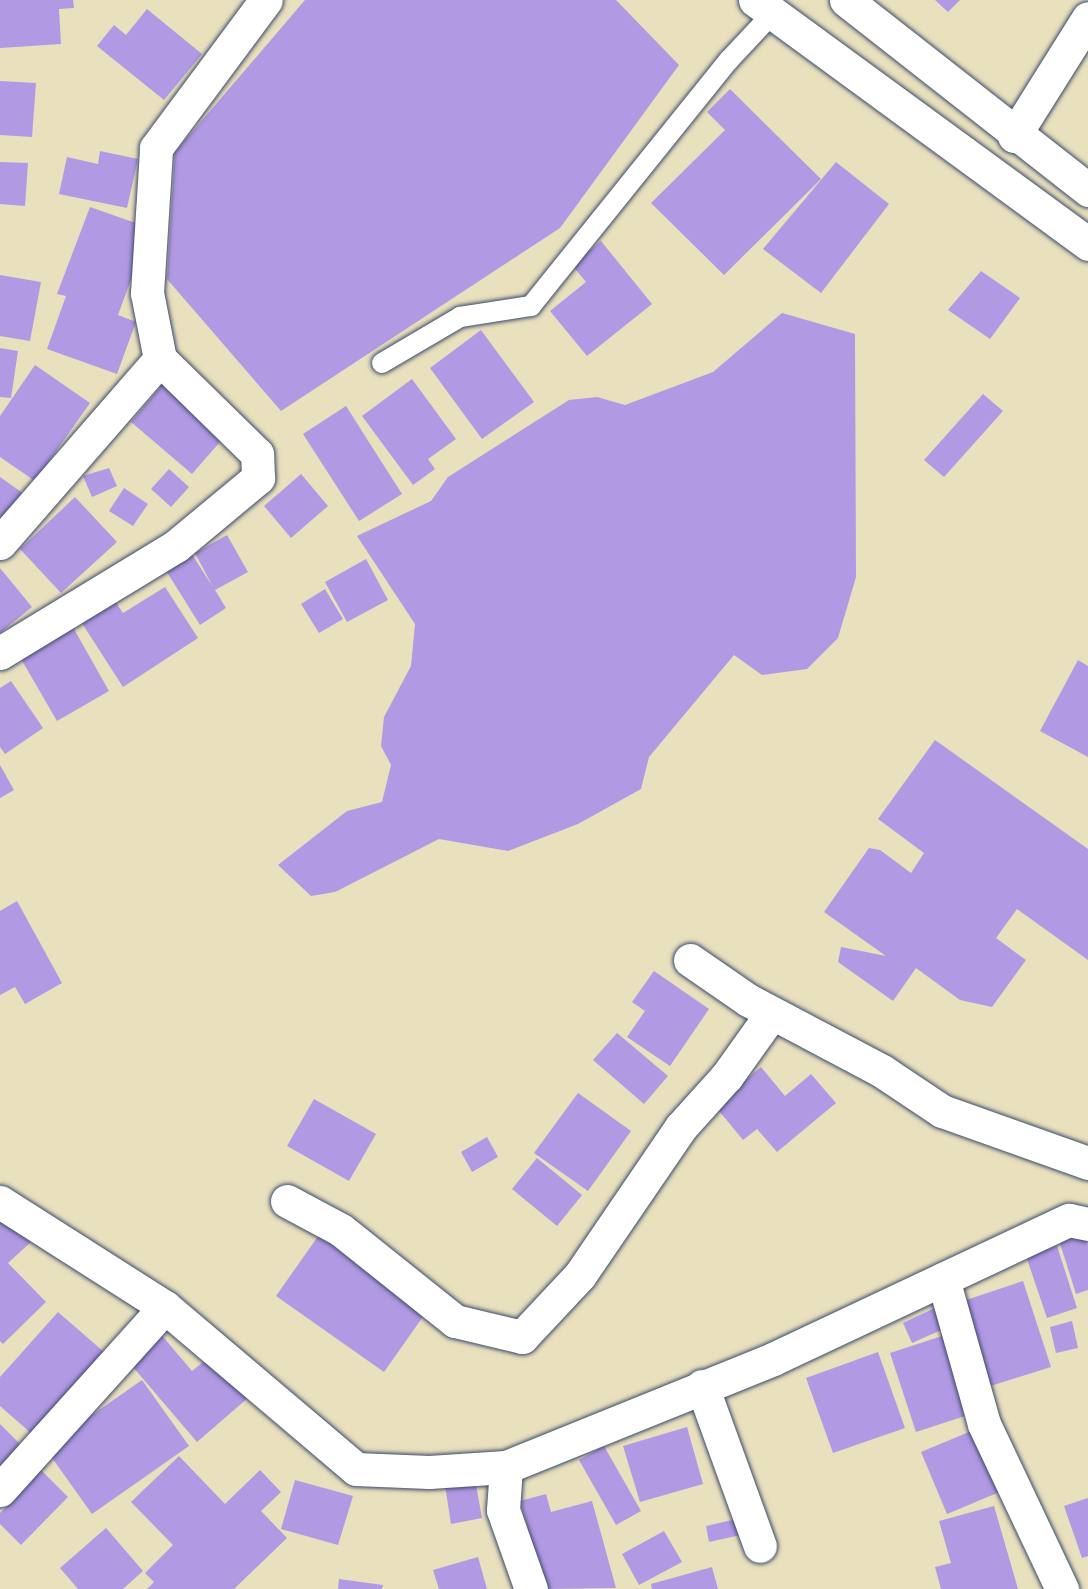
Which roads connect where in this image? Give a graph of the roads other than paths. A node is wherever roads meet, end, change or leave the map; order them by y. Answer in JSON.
{"nodes":[{"id":1,"x":266,"y":0,"type":"edge"},
{"id":2,"x":846,"y":0,"type":"edge"},
{"id":3,"x":763,"y":7,"type":"edge"},
{"id":4,"x":1088,"y":18,"type":"edge"},
{"id":5,"x":1014,"y":136,"type":"junction"},
{"id":6,"x":1088,"y":190,"type":"edge"},
{"id":7,"x":1088,"y":244,"type":"edge"},
{"id":8,"x":160,"y":359,"type":"junction"},
{"id":9,"x":382,"y":363,"type":"dead end"},
{"id":10,"x":0,"y":543,"type":"edge"},
{"id":11,"x":0,"y":653,"type":"edge"},
{"id":12,"x":690,"y":960,"type":"dead end"},
{"id":13,"x":772,"y":1013,"type":"junction"},
{"id":14,"x":1088,"y":1163,"type":"edge"},
{"id":15,"x":286,"y":1201,"type":"dead end"},
{"id":16,"x":0,"y":1202,"type":"edge"},
{"id":17,"x":1088,"y":1224,"type":"edge"},
{"id":18,"x":942,"y":1280,"type":"junction"},
{"id":19,"x":165,"y":1307,"type":"junction"},
{"id":20,"x":702,"y":1386,"type":"junction"},
{"id":21,"x":506,"y":1467,"type":"junction"},
{"id":22,"x":0,"y":1490,"type":"edge"},
{"id":23,"x":760,"y":1546,"type":"dead end"},
{"id":24,"x":531,"y":1589,"type":"edge"},
{"id":25,"x":1062,"y":1589,"type":"edge"}],
"edges":[{"from":1,"to":8,"type":"street"},
{"from":2,"to":5,"type":"street"},
{"from":3,"to":7,"type":"street"},
{"from":3,"to":9,"type":"lane"},
{"from":4,"to":5,"type":"street"},
{"from":5,"to":6,"type":"street"},
{"from":8,"to":10,"type":"street"},
{"from":8,"to":11,"type":"street"},
{"from":12,"to":13,"type":"street"},
{"from":13,"to":14,"type":"street"},
{"from":13,"to":15,"type":"street"},
{"from":16,"to":19,"type":"street"},
{"from":17,"to":18,"type":"street"},
{"from":18,"to":20,"type":"street"},
{"from":18,"to":25,"type":"street"},
{"from":19,"to":21,"type":"street"},
{"from":19,"to":22,"type":"street"},
{"from":20,"to":21,"type":"street"},
{"from":20,"to":23,"type":"street"},
{"from":21,"to":24,"type":"street"}]}
